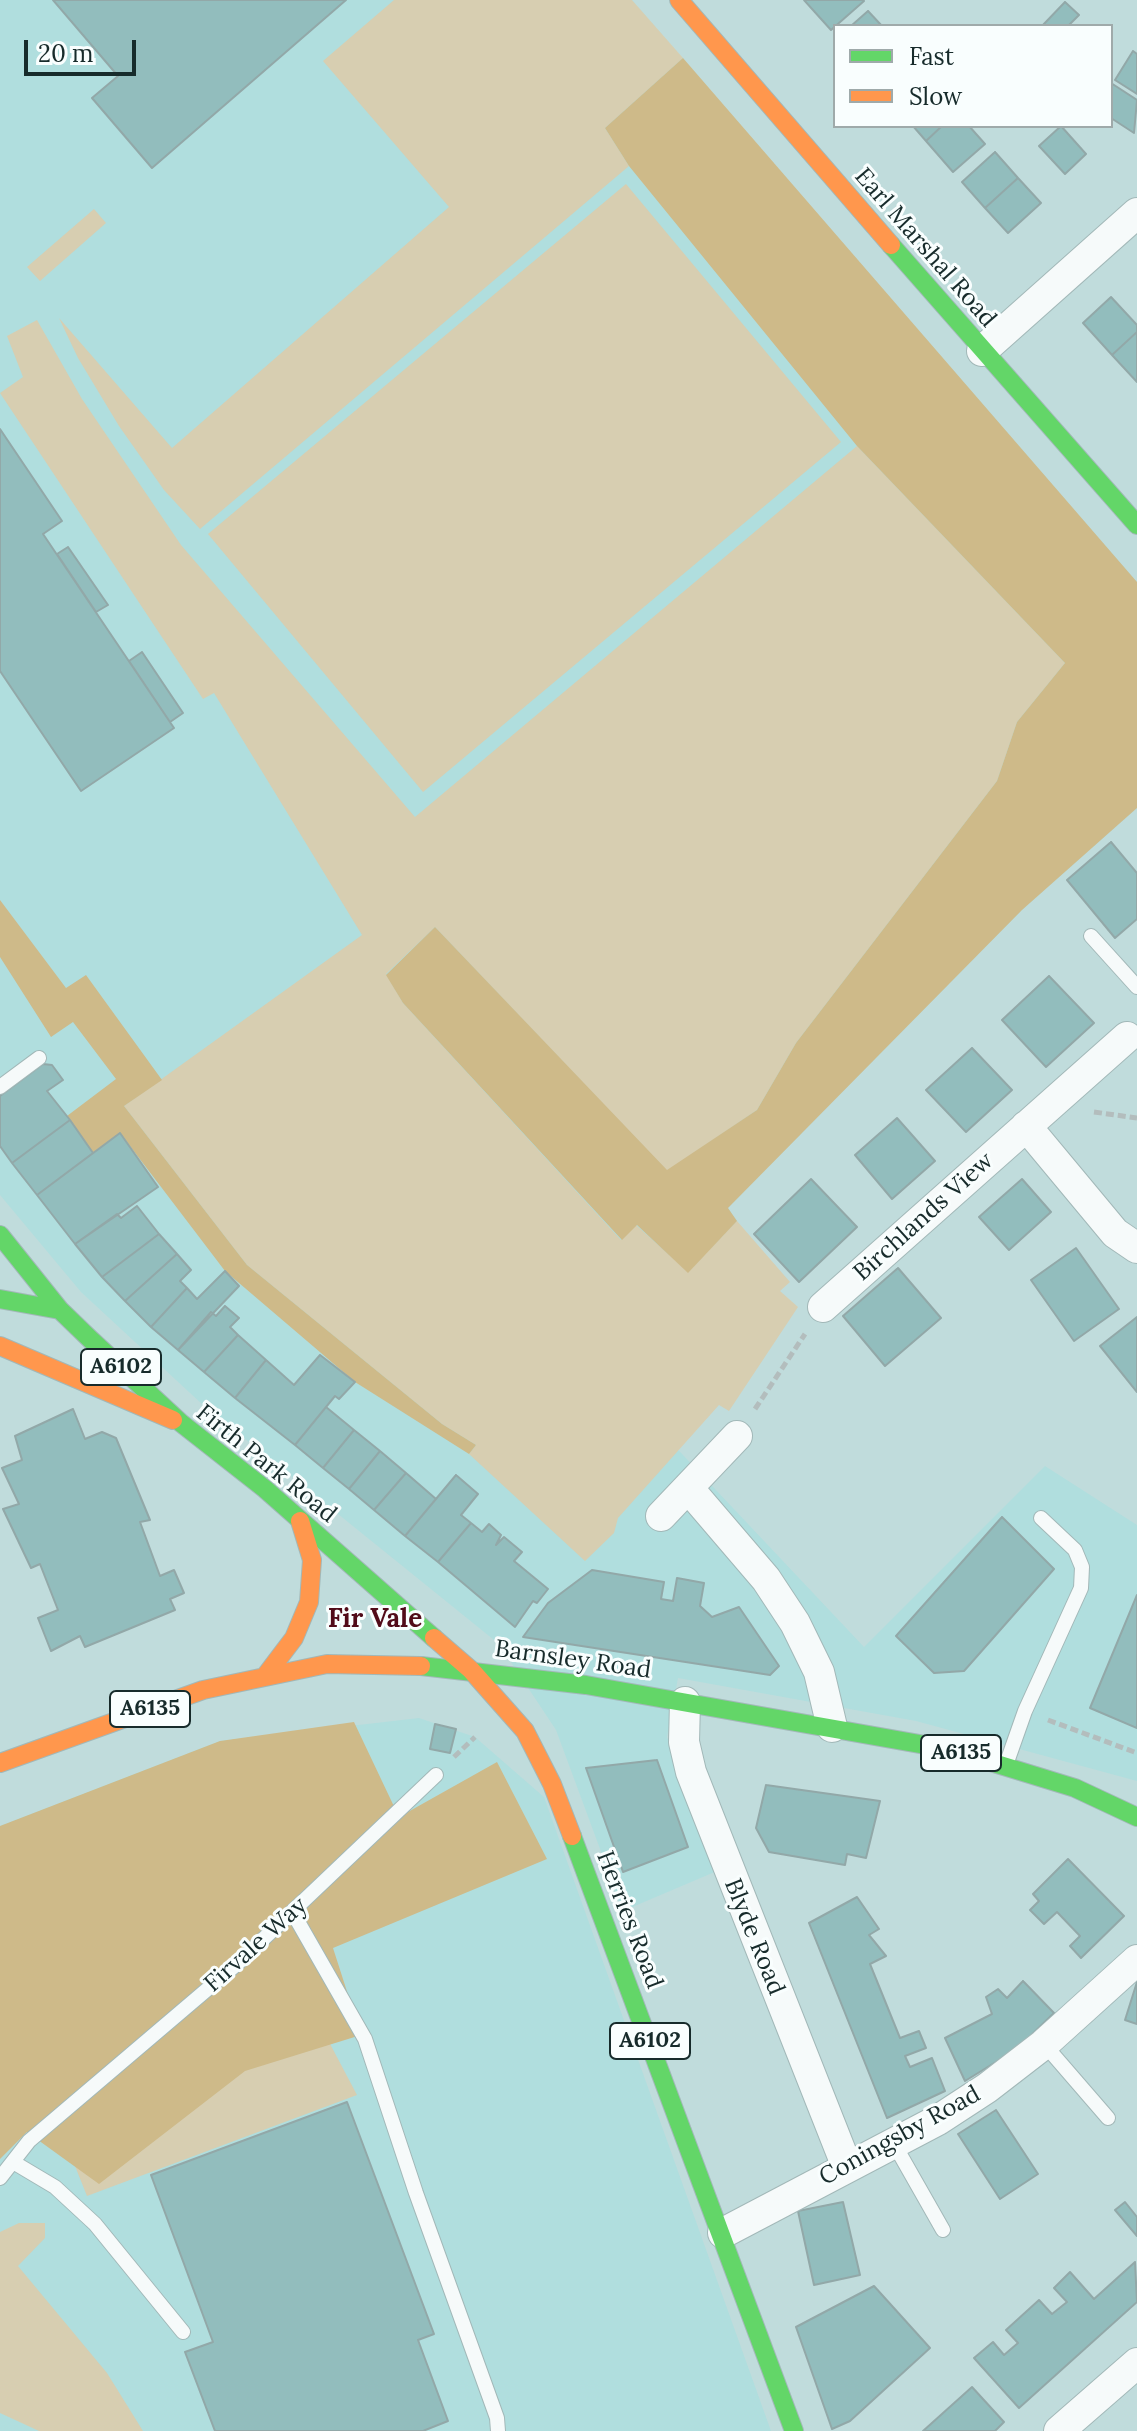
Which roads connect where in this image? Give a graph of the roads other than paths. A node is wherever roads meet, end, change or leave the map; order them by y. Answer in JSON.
{"nodes":[{"id":1,"x":679,"y":0,"type":"edge"},
{"id":2,"x":1137,"y":213,"type":"edge"},
{"id":3,"x":982,"y":351,"type":"junction"},
{"id":4,"x":1137,"y":525,"type":"edge"},
{"id":5,"x":1091,"y":936,"type":"dead end"},
{"id":6,"x":1137,"y":987,"type":"edge"},
{"id":7,"x":1132,"y":1033,"type":"edge"},
{"id":8,"x":39,"y":1058,"type":"dead end"},
{"id":9,"x":0,"y":1087,"type":"edge"},
{"id":10,"x":1026,"y":1126,"type":"junction"},
{"id":11,"x":0,"y":1235,"type":"edge"},
{"id":12,"x":1137,"y":1248,"type":"edge"},
{"id":13,"x":0,"y":1299,"type":"edge"},
{"id":14,"x":823,"y":1307,"type":"road end"},
{"id":15,"x":60,"y":1310,"type":"junction"},
{"id":16,"x":0,"y":1346,"type":"edge"},
{"id":17,"x":181,"y":1423,"type":"junction"},
{"id":18,"x":737,"y":1436,"type":"road end"},
{"id":19,"x":689,"y":1489,"type":"junction"},
{"id":20,"x":661,"y":1516,"type":"dead end"},
{"id":21,"x":1041,"y":1518,"type":"dead end"},
{"id":22,"x":300,"y":1521,"type":"junction"},
{"id":23,"x":471,"y":1670,"type":"junction"},
{"id":24,"x":266,"y":1675,"type":"junction"},
{"id":25,"x":685,"y":1702,"type":"junction"},
{"id":26,"x":832,"y":1727,"type":"junction"},
{"id":27,"x":0,"y":1763,"type":"edge"},
{"id":28,"x":1005,"y":1766,"type":"junction"},
{"id":29,"x":436,"y":1775,"type":"road end"},
{"id":30,"x":1137,"y":1817,"type":"edge"},
{"id":31,"x":293,"y":1913,"type":"junction"},
{"id":32,"x":1137,"y":1960,"type":"edge"},
{"id":33,"x":1044,"y":2044,"type":"junction"},
{"id":34,"x":1108,"y":2118,"type":"dead end"},
{"id":35,"x":893,"y":2142,"type":"junction"},
{"id":36,"x":13,"y":2162,"type":"junction"},
{"id":37,"x":847,"y":2167,"type":"junction"},
{"id":38,"x":0,"y":2178,"type":"edge"},
{"id":39,"x":943,"y":2230,"type":"dead end"},
{"id":40,"x":723,"y":2233,"type":"junction"},
{"id":41,"x":183,"y":2332,"type":"dead end"},
{"id":42,"x":1136,"y":2365,"type":"edge"},
{"id":43,"x":498,"y":2431,"type":"edge"},
{"id":44,"x":794,"y":2431,"type":"edge"},
{"id":45,"x":1059,"y":2431,"type":"edge"}],
"edges":[{"from":1,"to":3,"type":"main road","name":"Earl Marshal Road"},
{"from":2,"to":3,"type":"street"},
{"from":3,"to":4,"type":"main road","name":"Earl Marshal Road"},
{"from":5,"to":6,"type":"lane"},
{"from":7,"to":10,"type":"street","name":"Birchlands View"},
{"from":8,"to":9,"type":"lane"},
{"from":10,"to":12,"type":"street"},
{"from":10,"to":14,"type":"street","name":"Birchlands View"},
{"from":11,"to":15,"type":"main road","number":"A6102"},
{"from":13,"to":15,"type":"main road"},
{"from":15,"to":17,"type":"main road","number":"A6102"},
{"from":16,"to":17,"type":"main road","name":"Firth Park Road"},
{"from":17,"to":22,"type":"main road","name":"Firth Park Road","number":"A6102"},
{"from":18,"to":19,"type":"street"},
{"from":19,"to":20,"type":"street"},
{"from":19,"to":26,"type":"street"},
{"from":21,"to":28,"type":"lane"},
{"from":22,"to":23,"type":"main road","name":"Firth Park Road","number":"A6102"},
{"from":22,"to":24,"type":"main road"},
{"from":23,"to":24,"type":"main road","name":"Barnsley Road","number":"A6135"},
{"from":23,"to":25,"type":"main road","name":"Barnsley Road","number":"A6135"},
{"from":23,"to":40,"type":"main road","name":"Herries Road","number":"A6102"},
{"from":24,"to":27,"type":"main road","name":"Barnsley Road","number":"A6135"},
{"from":25,"to":26,"type":"main road","name":"Barnsley Road","number":"A6135"},
{"from":25,"to":37,"type":"street","name":"Blyde Road"},
{"from":26,"to":28,"type":"main road","name":"Barnsley Road","number":"A6135"},
{"from":28,"to":30,"type":"main road","name":"Barnsley Road","number":"A6135"},
{"from":29,"to":31,"type":"lane","name":"Firvale Way"},
{"from":31,"to":36,"type":"lane","name":"Firvale Way"},
{"from":31,"to":43,"type":"lane"},
{"from":32,"to":33,"type":"street","name":"Coningsby Road"},
{"from":33,"to":34,"type":"lane"},
{"from":33,"to":35,"type":"street","name":"Coningsby Road"},
{"from":35,"to":37,"type":"street","name":"Coningsby Road"},
{"from":35,"to":39,"type":"lane"},
{"from":36,"to":38,"type":"lane","name":"Firvale Way"},
{"from":36,"to":41,"type":"lane"},
{"from":37,"to":40,"type":"street","name":"Coningsby Road"},
{"from":40,"to":44,"type":"main road","name":"Herries Road","number":"A6102"},
{"from":42,"to":45,"type":"street"}]}
